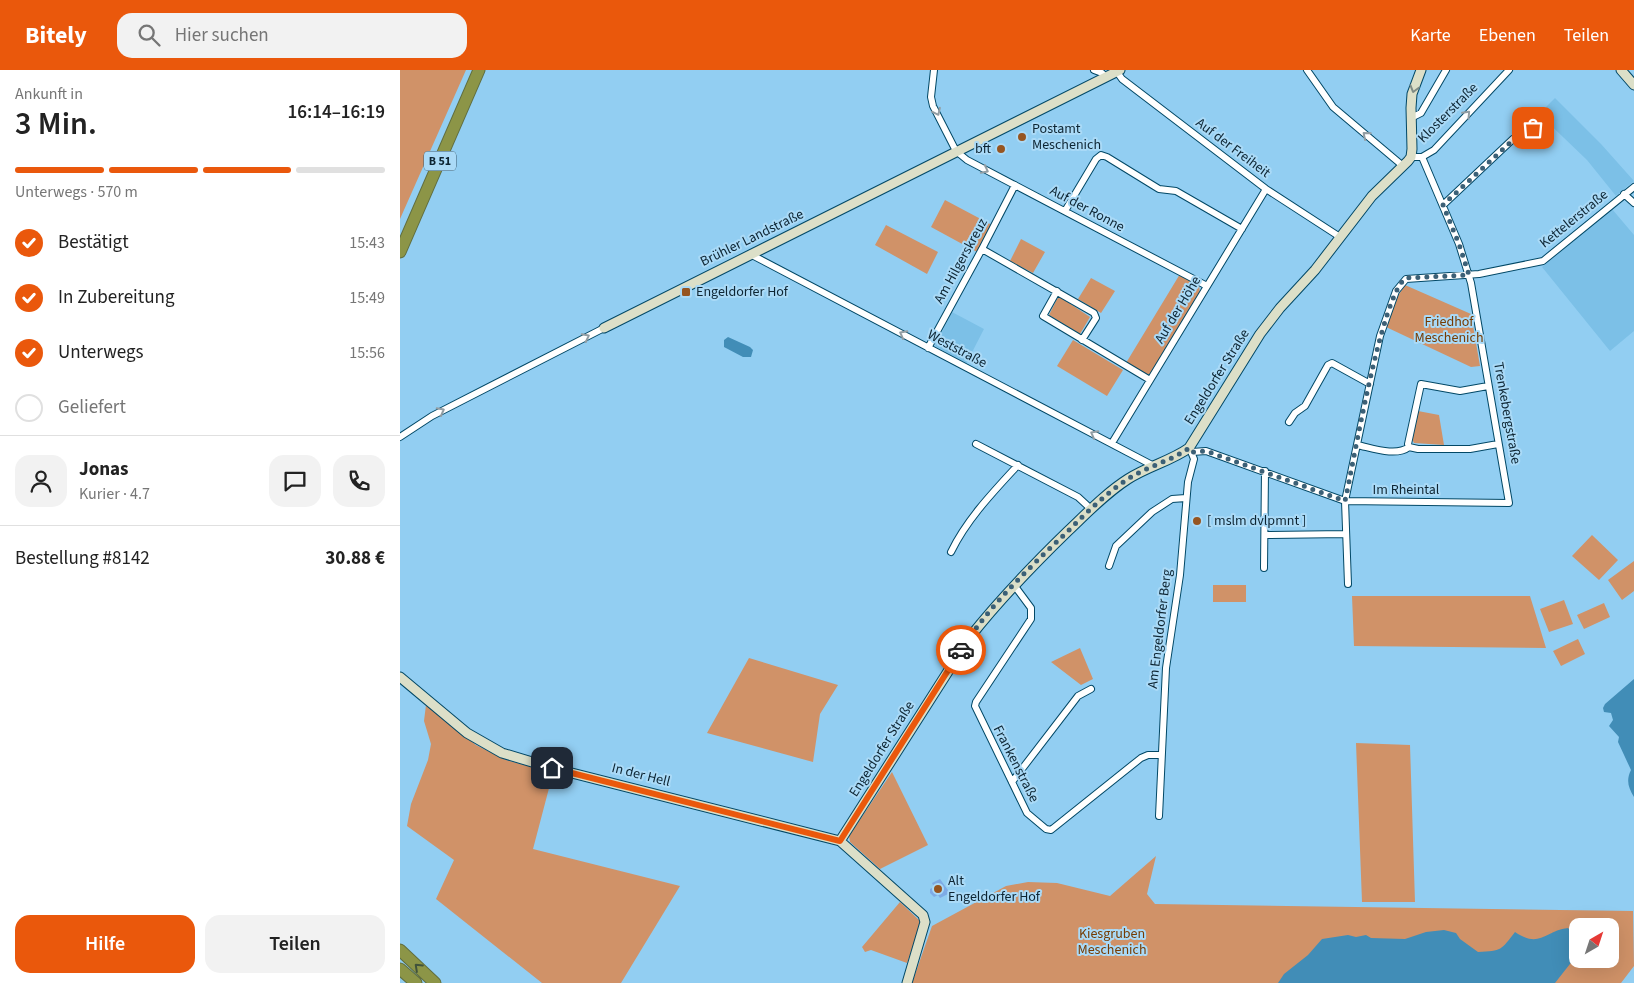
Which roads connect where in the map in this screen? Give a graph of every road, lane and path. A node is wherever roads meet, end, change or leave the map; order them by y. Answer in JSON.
{"nodes":[{"id":1,"x":479,"y":70,"type":"edge"},
{"id":2,"x":934,"y":70,"type":"edge"},
{"id":3,"x":1094,"y":70,"type":"edge"},
{"id":4,"x":1307,"y":70,"type":"edge"},
{"id":5,"x":1421,"y":70,"type":"edge"},
{"id":6,"x":1446,"y":70,"type":"edge"},
{"id":7,"x":1509,"y":70,"type":"edge"},
{"id":8,"x":1621,"y":70,"type":"edge"},
{"id":9,"x":1118,"y":71,"type":"edge"},
{"id":10,"x":1106,"y":77,"type":"junction"},
{"id":11,"x":1634,"y":85,"type":"edge"},
{"id":12,"x":1411,"y":118,"type":"junction"},
{"id":13,"x":1533,"y":128,"type":"dead end"},
{"id":14,"x":956,"y":152,"type":"junction"},
{"id":15,"x":1411,"y":157,"type":"junction"},
{"id":16,"x":1422,"y":157,"type":"junction"},
{"id":17,"x":1403,"y":166,"type":"junction"},
{"id":18,"x":1015,"y":185,"type":"junction"},
{"id":19,"x":1634,"y":187,"type":"edge"},
{"id":20,"x":1266,"y":188,"type":"junction"},
{"id":21,"x":1624,"y":194,"type":"junction"},
{"id":22,"x":1634,"y":203,"type":"edge"},
{"id":23,"x":1443,"y":205,"type":"junction"},
{"id":24,"x":1065,"y":211,"type":"junction"},
{"id":25,"x":1242,"y":229,"type":"junction"},
{"id":26,"x":1340,"y":237,"type":"junction"},
{"id":27,"x":982,"y":249,"type":"junction"},
{"id":28,"x":400,"y":252,"type":"edge"},
{"id":29,"x":750,"y":254,"type":"junction"},
{"id":30,"x":1469,"y":275,"type":"junction"},
{"id":31,"x":1207,"y":286,"type":"junction"},
{"id":32,"x":1057,"y":291,"type":"junction"},
{"id":33,"x":604,"y":328,"type":"joint"},
{"id":34,"x":1082,"y":340,"type":"junction"},
{"id":35,"x":928,"y":348,"type":"junction"},
{"id":36,"x":1150,"y":380,"type":"junction"},
{"id":37,"x":1370,"y":384,"type":"junction"},
{"id":38,"x":1488,"y":386,"type":"junction"},
{"id":39,"x":1289,"y":422,"type":"dead end"},
{"id":40,"x":400,"y":438,"type":"edge"},
{"id":41,"x":1112,"y":443,"type":"junction"},
{"id":42,"x":976,"y":444,"type":"dead end"},
{"id":43,"x":1498,"y":444,"type":"junction"},
{"id":44,"x":1357,"y":445,"type":"junction"},
{"id":45,"x":1409,"y":447,"type":"junction"},
{"id":46,"x":1191,"y":450,"type":"junction"},
{"id":47,"x":1018,"y":465,"type":"junction"},
{"id":48,"x":1152,"y":465,"type":"junction"},
{"id":49,"x":1265,"y":471,"type":"junction"},
{"id":50,"x":1186,"y":498,"type":"junction"},
{"id":51,"x":1345,"y":501,"type":"junction"},
{"id":52,"x":1510,"y":503,"type":"joint"},
{"id":53,"x":1091,"y":509,"type":"junction"},
{"id":54,"x":1346,"y":534,"type":"junction"},
{"id":55,"x":1265,"y":535,"type":"junction"},
{"id":56,"x":951,"y":552,"type":"dead end"},
{"id":57,"x":1109,"y":566,"type":"dead end"},
{"id":58,"x":1264,"y":568,"type":"dead end"},
{"id":59,"x":1348,"y":584,"type":"dead end"},
{"id":60,"x":1014,"y":585,"type":"junction"},
{"id":61,"x":400,"y":677,"type":"edge"},
{"id":62,"x":1091,"y":689,"type":"dead end"},
{"id":63,"x":1161,"y":755,"type":"junction"},
{"id":64,"x":1012,"y":782,"type":"junction"},
{"id":65,"x":1158,"y":816,"type":"dead end"},
{"id":66,"x":840,"y":841,"type":"junction"},
{"id":67,"x":400,"y":950,"type":"edge"},
{"id":68,"x":400,"y":970,"type":"edge"},
{"id":69,"x":414,"y":981,"type":"edge"},
{"id":70,"x":435,"y":983,"type":"edge"},
{"id":71,"x":907,"y":983,"type":"edge"}],
"edges":[{"from":1,"to":28,"type":"highway","number":"B 51"},
{"from":2,"to":14,"type":"street","one_way":true},
{"from":3,"to":10,"type":"street"},
{"from":17,"to":4,"type":"street","one_way":true},
{"from":5,"to":12,"type":"street","one_way":true},
{"from":6,"to":12,"type":"street"},
{"from":16,"to":7,"type":"street","name":"Klosterstraße","one_way":true},
{"from":8,"to":11,"type":"street"},
{"from":9,"to":10,"type":"street","name":"Brühler Landstraße"},
{"from":9,"to":20,"type":"street","name":"Auf der Freiheit"},
{"from":10,"to":14,"type":"street","name":"Brühler Landstraße"},
{"from":12,"to":15,"type":"street"},
{"from":13,"to":23,"type":"street"},
{"from":14,"to":18,"type":"street","name":"Auf der Ronne","one_way":true},
{"from":14,"to":29,"type":"street","name":"Brühler Landstraße"},
{"from":15,"to":16,"type":"street","name":"Klosterstraße"},
{"from":15,"to":17,"type":"street","name":"Klosterstraße"},
{"from":16,"to":23,"type":"street","name":"Trenkebergstraße"},
{"from":17,"to":26,"type":"street","name":"Engeldorfer Straße"},
{"from":18,"to":24,"type":"street","name":"Auf der Ronne"},
{"from":18,"to":27,"type":"street","name":"Am Hilgerskreuz"},
{"from":19,"to":21,"type":"street","name":"Kettelerstraße"},
{"from":20,"to":25,"type":"street","name":"Auf der Höhe"},
{"from":20,"to":26,"type":"street","name":"Auf der Freiheit"},
{"from":21,"to":22,"type":"street"},
{"from":21,"to":30,"type":"street","name":"Kettelerstraße"},
{"from":23,"to":30,"type":"street","name":"Trenkebergstraße"},
{"from":24,"to":25,"type":"street"},
{"from":24,"to":31,"type":"street","name":"Auf der Ronne"},
{"from":25,"to":31,"type":"street","name":"Auf der Höhe"},
{"from":26,"to":46,"type":"street","name":"Engeldorfer Straße"},
{"from":27,"to":32,"type":"street"},
{"from":27,"to":35,"type":"street","name":"Am Hilgerskreuz"},
{"from":29,"to":33,"type":"street","name":"Brühler Landstraße"},
{"from":35,"to":29,"type":"street","name":"Weststraße","one_way":true},
{"from":30,"to":37,"type":"street","name":"Kettelerstraße"},
{"from":30,"to":38,"type":"street","name":"Trenkebergstraße"},
{"from":31,"to":36,"type":"street","name":"Auf der Höhe"},
{"from":32,"to":34,"type":"street"},
{"from":32,"to":34,"type":"street"},
{"from":40,"to":33,"type":"street","name":"Brühler Landstraße","one_way":true},
{"from":34,"to":36,"type":"street"},
{"from":41,"to":35,"type":"street","name":"Weststraße","one_way":true},
{"from":36,"to":41,"type":"street","name":"Auf der Höhe"},
{"from":37,"to":39,"type":"street"},
{"from":37,"to":44,"type":"street"},
{"from":38,"to":43,"type":"street","name":"Trenkebergstraße"},
{"from":38,"to":45,"type":"street"},
{"from":41,"to":48,"type":"street","name":"Weststraße"},
{"from":42,"to":47,"type":"street"},
{"from":43,"to":45,"type":"street"},
{"from":43,"to":52,"type":"street","name":"Trenkebergstraße"},
{"from":44,"to":45,"type":"street"},
{"from":44,"to":51,"type":"street"},
{"from":46,"to":48,"type":"street","name":"Engeldorfer Straße"},
{"from":46,"to":49,"type":"street","name":"Im Rheintal"},
{"from":46,"to":50,"type":"street","name":"Am Engeldorfer Berg"},
{"from":47,"to":53,"type":"street"},
{"from":47,"to":56,"type":"street"},
{"from":48,"to":53,"type":"street","name":"Engeldorfer Straße"},
{"from":49,"to":51,"type":"street","name":"Im Rheintal"},
{"from":49,"to":55,"type":"street"},
{"from":50,"to":57,"type":"street"},
{"from":50,"to":63,"type":"street","name":"Am Engeldorfer Berg"},
{"from":51,"to":52,"type":"street","name":"Im Rheintal"},
{"from":51,"to":54,"type":"street"},
{"from":53,"to":60,"type":"street","name":"Engeldorfer Straße"},
{"from":54,"to":55,"type":"street"},
{"from":54,"to":59,"type":"street"},
{"from":55,"to":58,"type":"street"},
{"from":60,"to":64,"type":"street","name":"Frankenstraße"},
{"from":60,"to":66,"type":"street","name":"Engeldorfer Straße"},
{"from":61,"to":66,"type":"street","name":"In der Hell"},
{"from":62,"to":64,"type":"street"},
{"from":63,"to":64,"type":"street","name":"Frankenstraße"},
{"from":63,"to":65,"type":"street","name":"Am Engeldorfer Berg"},
{"from":66,"to":71,"type":"street"},
{"from":70,"to":67,"type":"highway","one_way":true},
{"from":68,"to":69,"type":"highway"}]}
